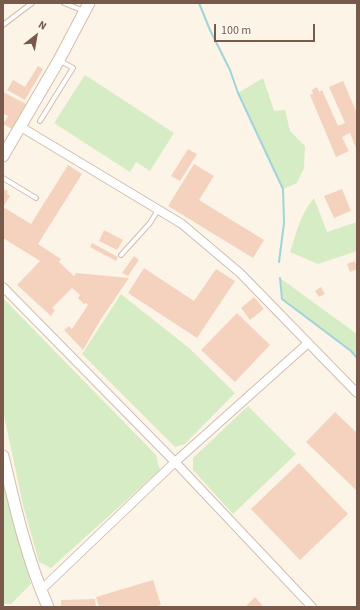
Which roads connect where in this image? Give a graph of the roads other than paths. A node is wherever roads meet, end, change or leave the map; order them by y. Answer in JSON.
{"nodes":[{"id":1,"x":32,"y":3,"type":"edge"},
{"id":2,"x":64,"y":3,"type":"edge"},
{"id":3,"x":87,"y":7,"type":"edge"},
{"id":4,"x":3,"y":25,"type":"edge"},
{"id":5,"x":59,"y":60,"type":"junction"},
{"id":6,"x":40,"y":121,"type":"dead end"},
{"id":7,"x":21,"y":127,"type":"junction"},
{"id":8,"x":3,"y":156,"type":"edge"},
{"id":9,"x":3,"y":178,"type":"edge"},
{"id":10,"x":36,"y":198,"type":"dead end"},
{"id":11,"x":158,"y":210,"type":"junction"},
{"id":12,"x":121,"y":255,"type":"dead end"},
{"id":13,"x":3,"y":287,"type":"edge"},
{"id":14,"x":308,"y":344,"type":"junction"},
{"id":15,"x":357,"y":393,"type":"edge"},
{"id":16,"x":3,"y":456,"type":"edge"},
{"id":17,"x":175,"y":462,"type":"junction"},
{"id":18,"x":40,"y":590,"type":"junction"},
{"id":19,"x":48,"y":607,"type":"edge"},
{"id":20,"x":312,"y":607,"type":"edge"}],
"edges":[{"from":1,"to":4,"type":"lane"},
{"from":2,"to":3,"type":"lane"},
{"from":3,"to":5,"type":"street"},
{"from":5,"to":6,"type":"lane"},
{"from":5,"to":7,"type":"street"},
{"from":7,"to":8,"type":"street"},
{"from":7,"to":11,"type":"street"},
{"from":9,"to":10,"type":"lane"},
{"from":11,"to":12,"type":"lane"},
{"from":11,"to":14,"type":"street"},
{"from":13,"to":17,"type":"street"},
{"from":14,"to":15,"type":"street"},
{"from":14,"to":17,"type":"street"},
{"from":16,"to":18,"type":"street"},
{"from":17,"to":18,"type":"street"},
{"from":17,"to":20,"type":"street"},
{"from":18,"to":19,"type":"street"}]}
